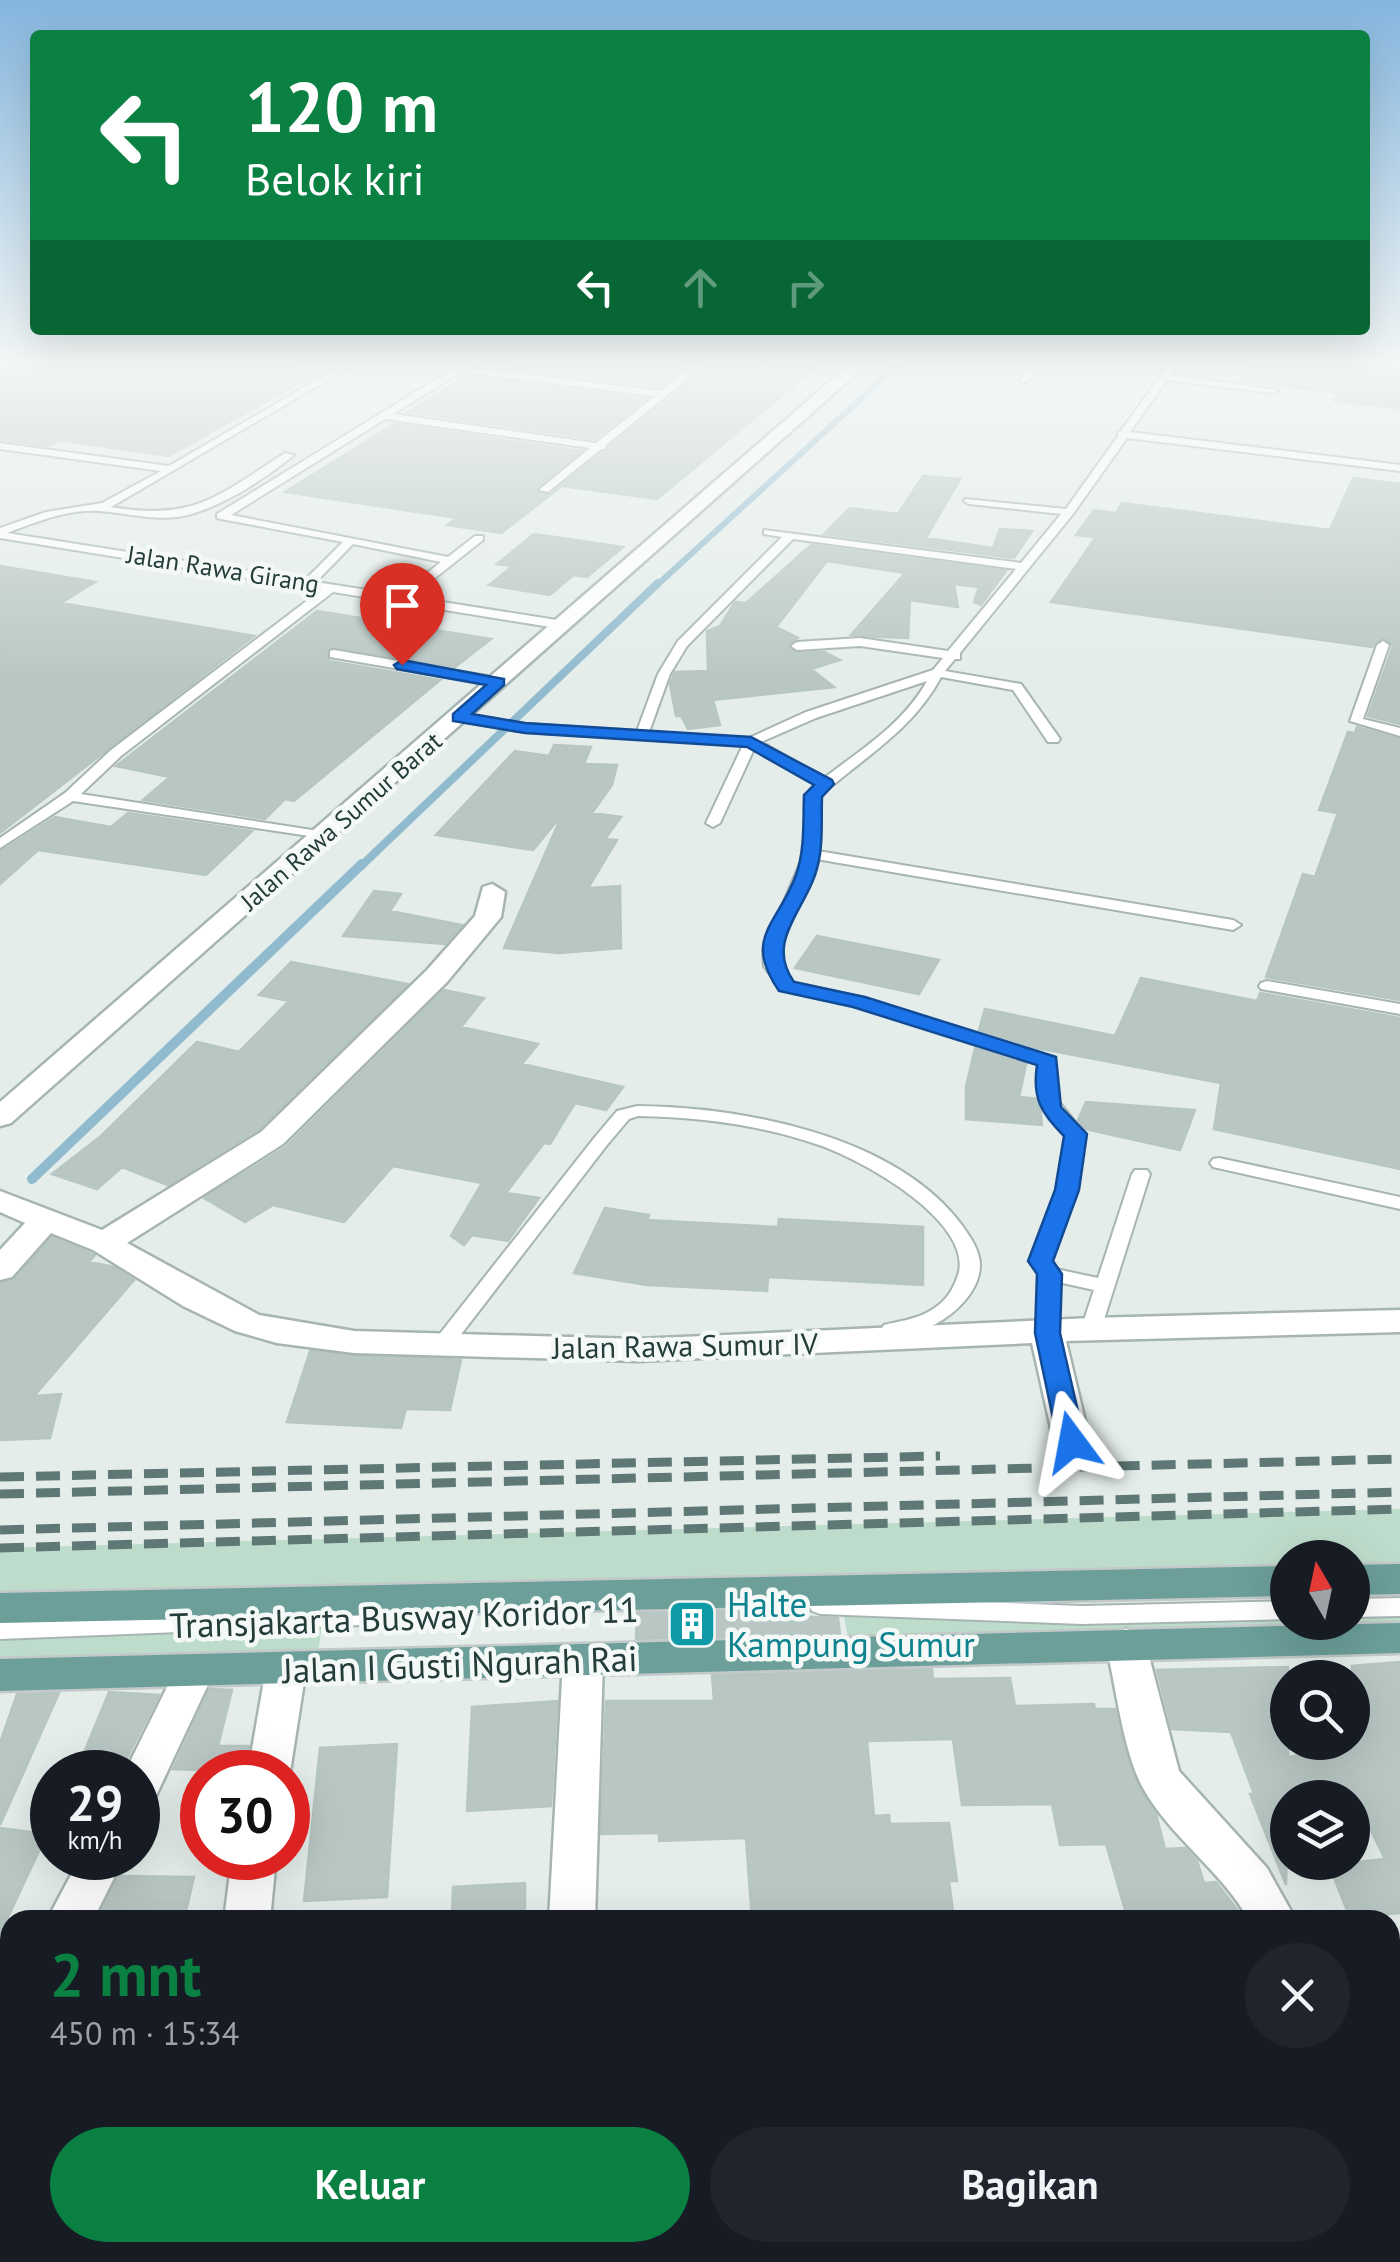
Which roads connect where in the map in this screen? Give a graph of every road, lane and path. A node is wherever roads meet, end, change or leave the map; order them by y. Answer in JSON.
{"nodes":[{"id":1,"x":168,"y":470,"type":"edge"},
{"id":2,"x":171,"y":470,"type":"joint"},
{"id":3,"x":266,"y":470,"type":"edge"},
{"id":4,"x":297,"y":470,"type":"edge"},
{"id":5,"x":572,"y":470,"type":"edge"},
{"id":6,"x":739,"y":470,"type":"edge"},
{"id":7,"x":1098,"y":470,"type":"edge"},
{"id":8,"x":544,"y":490,"type":"dead end"},
{"id":9,"x":969,"y":500,"type":"dead end"},
{"id":10,"x":97,"y":508,"type":"junction"},
{"id":11,"x":1070,"y":512,"type":"junction"},
{"id":12,"x":768,"y":532,"type":"dead end"},
{"id":13,"x":0,"y":534,"type":"edge"},
{"id":14,"x":790,"y":536,"type":"junction"},
{"id":15,"x":479,"y":538,"type":"dead end"},
{"id":16,"x":351,"y":540,"type":"junction"},
{"id":17,"x":451,"y":561,"type":"junction"},
{"id":18,"x":1024,"y":567,"type":"junction"},
{"id":19,"x":309,"y":583,"type":"junction"},
{"id":20,"x":332,"y":586,"type":"junction"},
{"id":21,"x":403,"y":598,"type":"junction"},
{"id":22,"x":564,"y":624,"type":"junction"},
{"id":23,"x":1383,"y":645,"type":"dead end"},
{"id":24,"x":797,"y":646,"type":"dead end"},
{"id":25,"x":334,"y":654,"type":"dead end"},
{"id":26,"x":956,"y":656,"type":"junction"},
{"id":27,"x":937,"y":673,"type":"junction"},
{"id":28,"x":499,"y":682,"type":"junction"},
{"id":29,"x":459,"y":717,"type":"junction"},
{"id":30,"x":1400,"y":732,"type":"edge"},
{"id":31,"x":642,"y":734,"type":"junction"},
{"id":32,"x":1053,"y":738,"type":"dead end"},
{"id":33,"x":751,"y":742,"type":"junction"},
{"id":34,"x":825,"y":784,"type":"junction"},
{"id":35,"x":70,"y":796,"type":"junction"},
{"id":36,"x":713,"y":823,"type":"dead end"},
{"id":37,"x":325,"y":836,"type":"junction"},
{"id":38,"x":0,"y":844,"type":"edge"},
{"id":39,"x":811,"y":854,"type":"junction"},
{"id":40,"x":492,"y":892,"type":"dead end"},
{"id":41,"x":1233,"y":924,"type":"dead end"},
{"id":42,"x":1267,"y":986,"type":"dead end"},
{"id":43,"x":1400,"y":1010,"type":"edge"},
{"id":44,"x":3,"y":1111,"type":"edge"},
{"id":45,"x":1219,"y":1163,"type":"dead end"},
{"id":46,"x":1142,"y":1174,"type":"dead end"},
{"id":47,"x":0,"y":1201,"type":"edge"},
{"id":48,"x":1400,"y":1204,"type":"edge"},
{"id":49,"x":46,"y":1219,"type":"junction"},
{"id":50,"x":104,"y":1242,"type":"junction"},
{"id":51,"x":0,"y":1270,"type":"edge"},
{"id":52,"x":1049,"y":1274,"type":"junction"},
{"id":53,"x":1105,"y":1286,"type":"junction"},
{"id":54,"x":1400,"y":1322,"type":"edge"},
{"id":55,"x":1091,"y":1329,"type":"junction"},
{"id":56,"x":1048,"y":1333,"type":"junction"},
{"id":57,"x":442,"y":1344,"type":"junction"},
{"id":58,"x":801,"y":1345,"type":"junction"},
{"id":59,"x":1072,"y":1442,"type":"dead end"},
{"id":60,"x":1400,"y":1579,"type":"edge"},
{"id":61,"x":1370,"y":1580,"type":"edge"},
{"id":62,"x":1270,"y":1581,"type":"edge"},
{"id":63,"x":1400,"y":1607,"type":"edge"},
{"id":64,"x":0,"y":1608,"type":"edge"},
{"id":65,"x":1370,"y":1608,"type":"edge"},
{"id":66,"x":1270,"y":1610,"type":"edge"},
{"id":67,"x":0,"y":1630,"type":"edge"},
{"id":68,"x":1400,"y":1638,"type":"edge"},
{"id":69,"x":1126,"y":1646,"type":"junction"},
{"id":70,"x":583,"y":1661,"type":"junction"},
{"id":71,"x":286,"y":1669,"type":"junction"},
{"id":72,"x":194,"y":1672,"type":"junction"},
{"id":73,"x":0,"y":1675,"type":"edge"},
{"id":74,"x":157,"y":1750,"type":"edge"},
{"id":75,"x":273,"y":1750,"type":"edge"},
{"id":76,"x":91,"y":1880,"type":"edge"},
{"id":77,"x":252,"y":1880,"type":"edge"},
{"id":78,"x":75,"y":1910,"type":"edge"},
{"id":79,"x":248,"y":1910,"type":"edge"},
{"id":80,"x":572,"y":1910,"type":"edge"},
{"id":81,"x":1266,"y":1910,"type":"edge"}],
"edges":[{"from":1,"to":2,"type":"lane"},
{"from":2,"to":10,"type":"lane"},
{"from":3,"to":10,"type":"lane"},
{"from":4,"to":16,"type":"lane"},
{"from":5,"to":8,"type":"lane"},
{"from":6,"to":22,"type":"street","name":"Jalan Rawa Sumur Barat"},
{"from":7,"to":11,"type":"lane"},
{"from":9,"to":11,"type":"lane"},
{"from":10,"to":13,"type":"lane"},
{"from":11,"to":18,"type":"lane"},
{"from":12,"to":14,"type":"lane"},
{"from":13,"to":19,"type":"lane","name":"Jalan Rawa Girang"},
{"from":14,"to":18,"type":"lane"},
{"from":14,"to":31,"type":"lane"},
{"from":15,"to":17,"type":"lane"},
{"from":16,"to":17,"type":"lane"},
{"from":16,"to":19,"type":"lane"},
{"from":17,"to":21,"type":"lane"},
{"from":18,"to":26,"type":"lane"},
{"from":19,"to":20,"type":"lane","name":"Jalan Rawa Girang"},
{"from":20,"to":21,"type":"lane","name":"Jalan Rawa Girang"},
{"from":20,"to":35,"type":"lane"},
{"from":21,"to":22,"type":"lane","name":"Jalan Rawa Girang"},
{"from":22,"to":28,"type":"street","name":"Jalan Rawa Sumur Barat"},
{"from":23,"to":30,"type":"lane"},
{"from":24,"to":26,"type":"lane"},
{"from":25,"to":28,"type":"lane"},
{"from":26,"to":27,"type":"lane"},
{"from":27,"to":32,"type":"lane"},
{"from":27,"to":33,"type":"lane"},
{"from":27,"to":34,"type":"lane"},
{"from":28,"to":29,"type":"street","name":"Jalan Rawa Sumur Barat"},
{"from":29,"to":31,"type":"lane"},
{"from":29,"to":37,"type":"street","name":"Jalan Rawa Sumur Barat"},
{"from":31,"to":33,"type":"lane"},
{"from":33,"to":34,"type":"lane"},
{"from":33,"to":36,"type":"lane"},
{"from":34,"to":39,"type":"lane"},
{"from":35,"to":37,"type":"lane"},
{"from":35,"to":38,"type":"lane"},
{"from":37,"to":44,"type":"street","name":"Jalan Rawa Sumur Barat"},
{"from":39,"to":41,"type":"lane"},
{"from":39,"to":52,"type":"lane"},
{"from":40,"to":50,"type":"street"},
{"from":42,"to":43,"type":"lane"},
{"from":45,"to":48,"type":"lane"},
{"from":46,"to":53,"type":"lane"},
{"from":47,"to":49,"type":"street","name":"Jalan Rawa Sumur IV"},
{"from":49,"to":50,"type":"street","name":"Jalan Rawa Sumur IV"},
{"from":49,"to":51,"type":"street"},
{"from":50,"to":57,"type":"street","name":"Jalan Rawa Sumur IV"},
{"from":52,"to":53,"type":"lane"},
{"from":52,"to":56,"type":"lane"},
{"from":53,"to":55,"type":"lane"},
{"from":54,"to":55,"type":"street","name":"Jalan Rawa Sumur IV"},
{"from":55,"to":56,"type":"street","name":"Jalan Rawa Sumur IV"},
{"from":56,"to":58,"type":"street","name":"Jalan Rawa Sumur IV"},
{"from":56,"to":59,"type":"street"},
{"from":57,"to":58,"type":"street","name":"Jalan Rawa Sumur IV"},
{"from":57,"to":58,"type":"lane"},
{"from":60,"to":61,"type":"main road"},
{"from":62,"to":64,"type":"main road","name":"Jalan I Gusti Ngurah Rai"},
{"from":63,"to":65,"type":"lane"},
{"from":66,"to":67,"type":"lane","name":"Transjakarta Busway Koridor 11"},
{"from":68,"to":69,"type":"main road","name":"Jalan I Gusti Ngurah Rai"},
{"from":69,"to":70,"type":"main road","name":"Jalan I Gusti Ngurah Rai"},
{"from":69,"to":81,"type":"street"},
{"from":70,"to":71,"type":"main road","name":"Jalan I Gusti Ngurah Rai"},
{"from":70,"to":80,"type":"street"},
{"from":71,"to":72,"type":"main road","name":"Jalan I Gusti Ngurah Rai"},
{"from":71,"to":75,"type":"street"},
{"from":72,"to":73,"type":"main road","name":"Jalan I Gusti Ngurah Rai"},
{"from":72,"to":74,"type":"street"},
{"from":76,"to":78,"type":"street"},
{"from":77,"to":79,"type":"street"}]}
